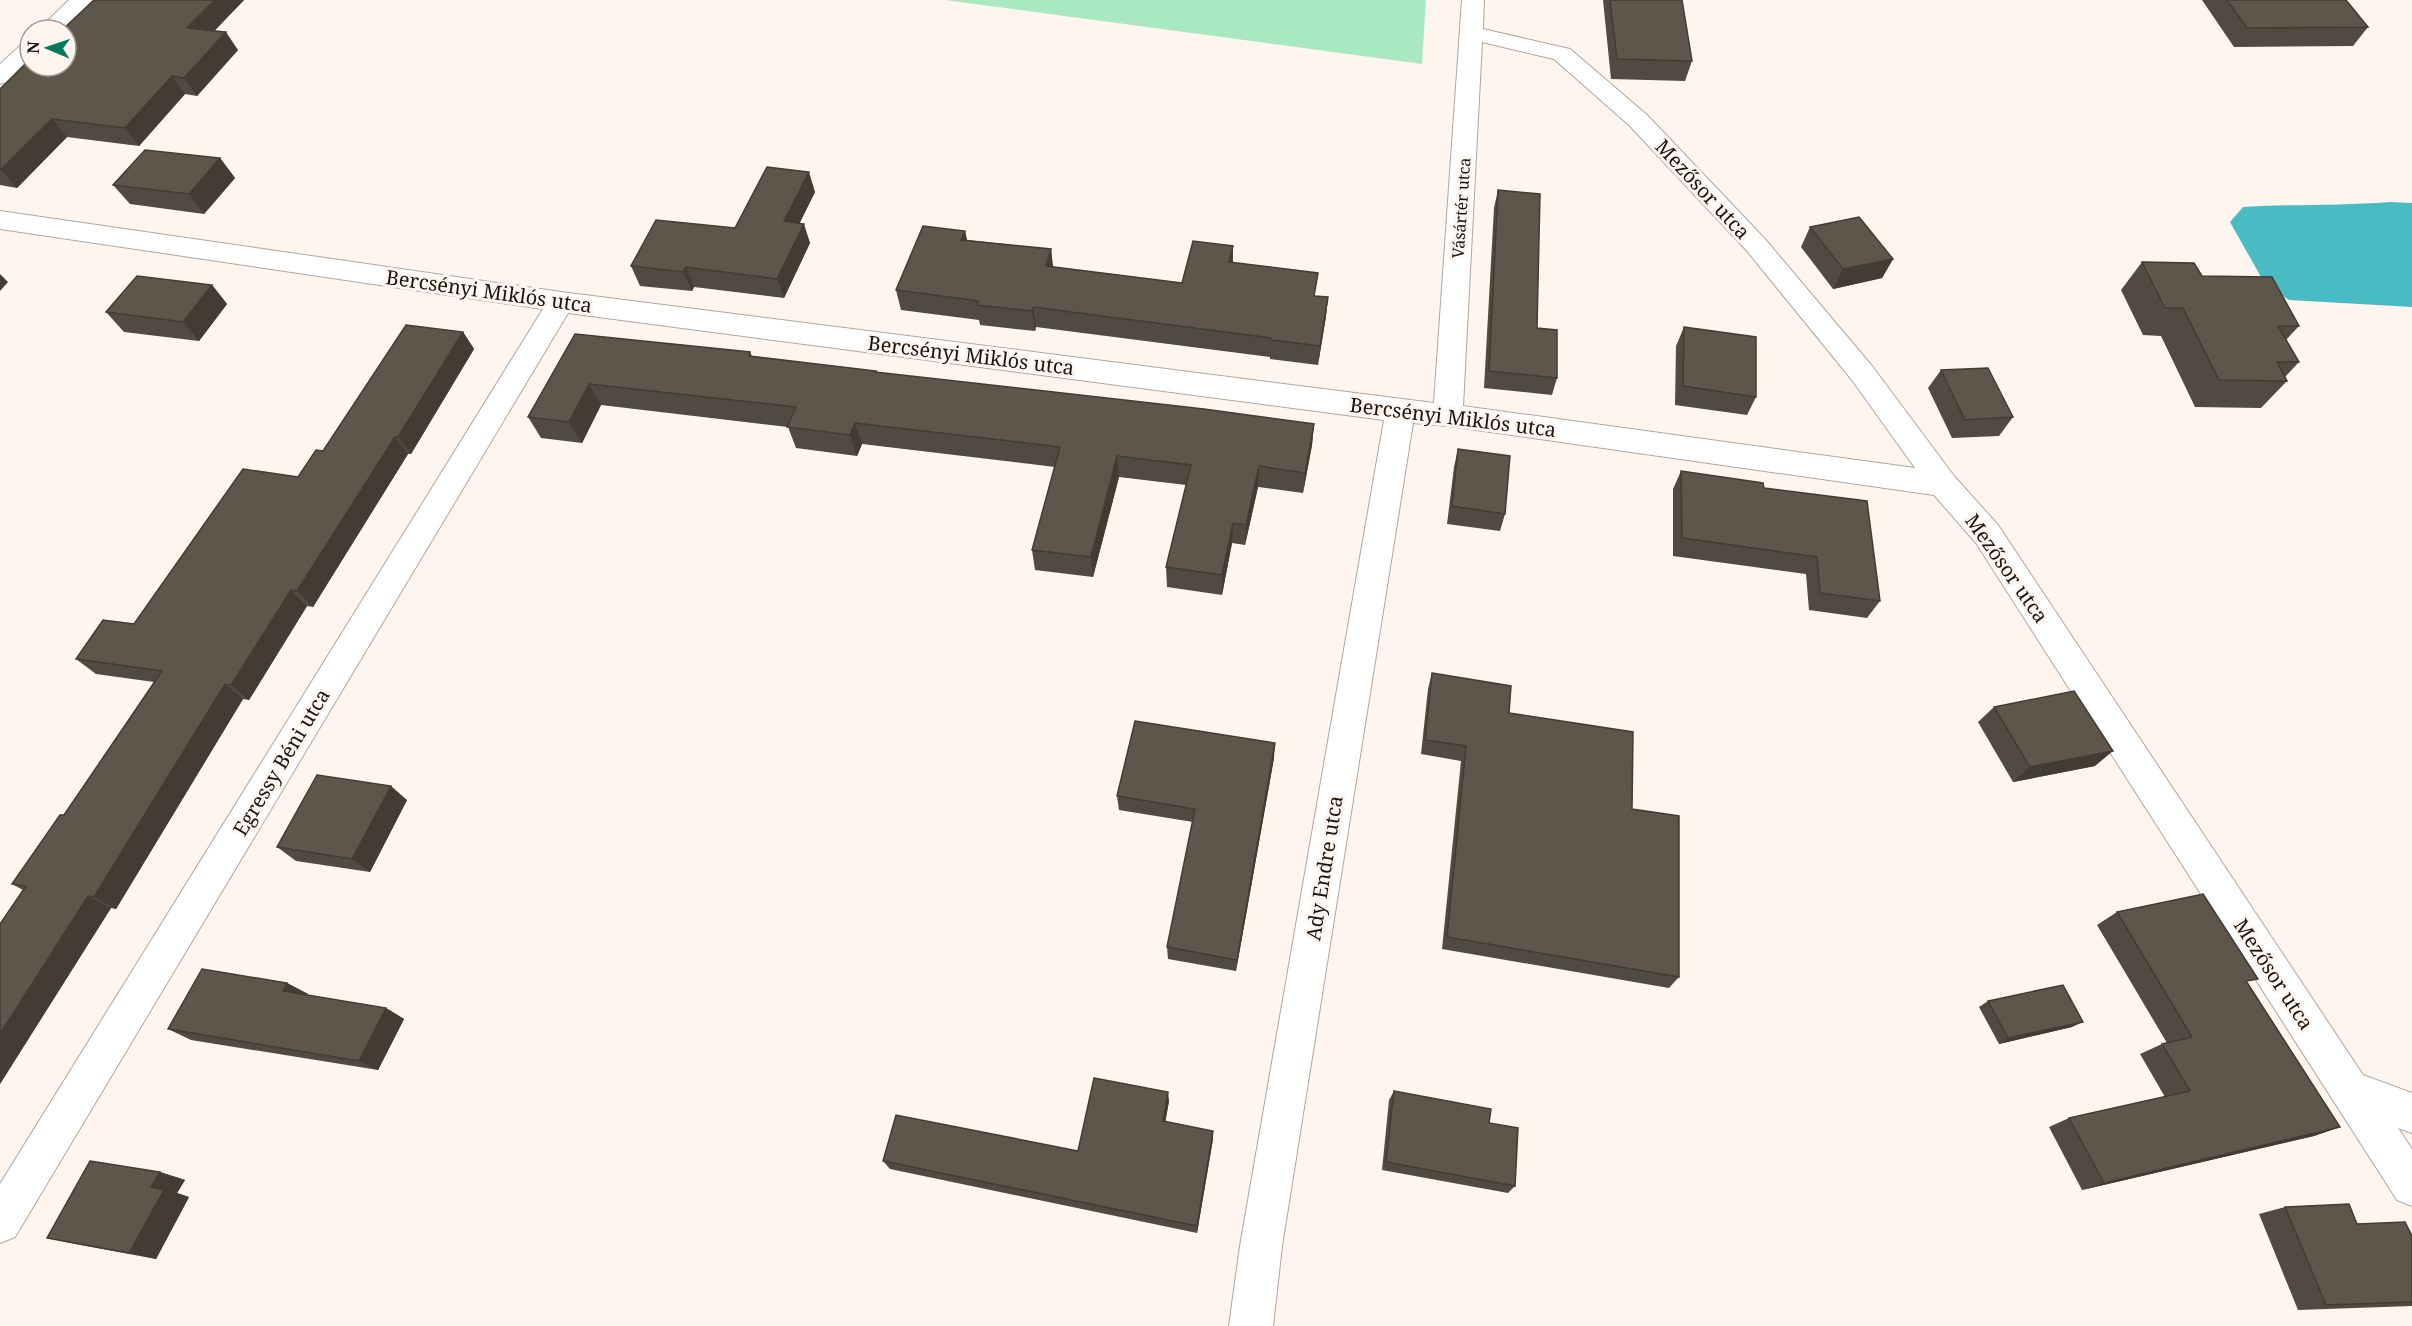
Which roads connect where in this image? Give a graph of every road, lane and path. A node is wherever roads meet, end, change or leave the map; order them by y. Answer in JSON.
{"nodes":[{"id":1,"x":82,"y":0,"type":"edge"},
{"id":2,"x":1473,"y":0,"type":"edge"},
{"id":3,"x":63,"y":18,"type":"edge"},
{"id":4,"x":1472,"y":33,"type":"junction"},
{"id":5,"x":18,"y":60,"type":"edge"},
{"id":6,"x":0,"y":77,"type":"edge"},
{"id":7,"x":0,"y":220,"type":"edge"},
{"id":8,"x":561,"y":302,"type":"junction"},
{"id":9,"x":1400,"y":411,"type":"junction"},
{"id":10,"x":1448,"y":415,"type":"junction"},
{"id":11,"x":1943,"y":484,"type":"junction"},
{"id":12,"x":2351,"y":1090,"type":"junction"},
{"id":13,"x":2412,"y":1113,"type":"edge"},
{"id":14,"x":2412,"y":1185,"type":"edge"},
{"id":15,"x":0,"y":1221,"type":"edge"},
{"id":16,"x":1251,"y":1326,"type":"edge"}],
"edges":[{"from":1,"to":3,"type":"street"},
{"from":2,"to":4,"type":"street","name":"Vásártér utca"},
{"from":4,"to":10,"type":"street","name":"Vásártér utca"},
{"from":4,"to":11,"type":"street","name":"Mezősor utca"},
{"from":5,"to":6,"type":"street"},
{"from":7,"to":8,"type":"street","name":"Bercsényi Miklós utca"},
{"from":8,"to":9,"type":"street","name":"Bercsényi Miklós utca"},
{"from":8,"to":15,"type":"street","name":"Egressy Béni utca"},
{"from":9,"to":10,"type":"street","name":"Bercsényi Miklós utca"},
{"from":9,"to":16,"type":"street","name":"Ady Endre utca"},
{"from":10,"to":11,"type":"street","name":"Bercsényi Miklós utca"},
{"from":11,"to":12,"type":"street","name":"Mezősor utca"},
{"from":12,"to":13,"type":"street"},
{"from":12,"to":14,"type":"street","name":"Mezősor utca"}]}
